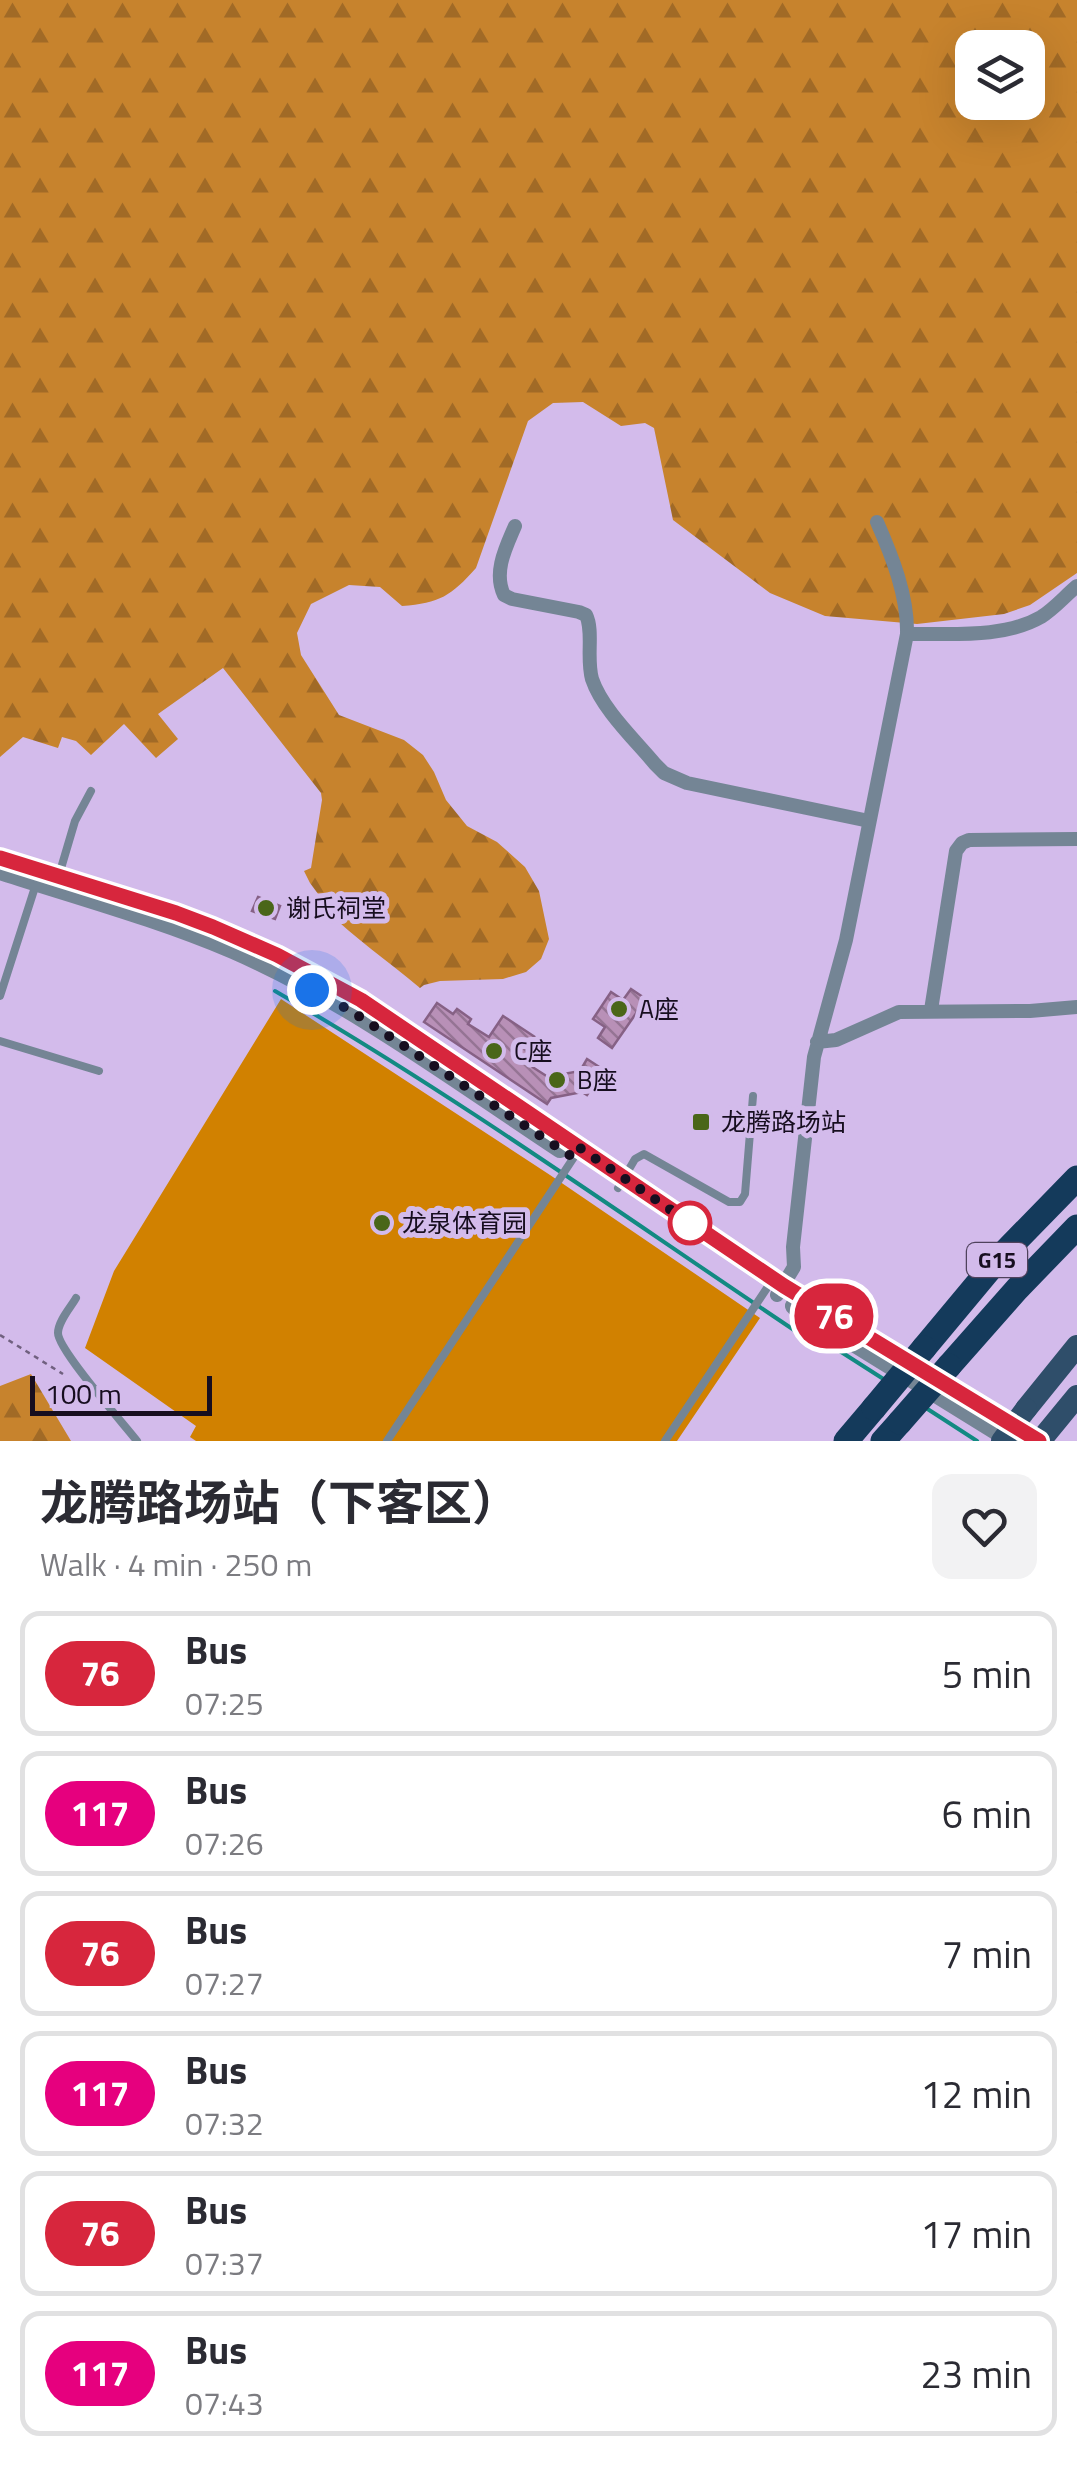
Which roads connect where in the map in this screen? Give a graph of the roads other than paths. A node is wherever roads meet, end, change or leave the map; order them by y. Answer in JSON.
{"nodes":[{"id":1,"x":877,"y":522,"type":"dead end"},
{"id":2,"x":515,"y":526,"type":"dead end"},
{"id":3,"x":1077,"y":586,"type":"edge"},
{"id":4,"x":907,"y":634,"type":"junction"},
{"id":5,"x":90,"y":791,"type":"dead end"},
{"id":6,"x":869,"y":821,"type":"junction"},
{"id":7,"x":1077,"y":839,"type":"edge"},
{"id":8,"x":0,"y":858,"type":"edge"},
{"id":9,"x":0,"y":871,"type":"edge"},
{"id":10,"x":47,"y":880,"type":"junction"},
{"id":11,"x":0,"y":996,"type":"edge"},
{"id":12,"x":1077,"y":1007,"type":"edge"},
{"id":13,"x":932,"y":1010,"type":"junction"},
{"id":14,"x":0,"y":1041,"type":"edge"},
{"id":15,"x":817,"y":1042,"type":"junction"},
{"id":16,"x":98,"y":1071,"type":"dead end"},
{"id":17,"x":753,"y":1096,"type":"dead end"},
{"id":18,"x":573,"y":1159,"type":"junction"},
{"id":19,"x":1077,"y":1178,"type":"edge"},
{"id":20,"x":621,"y":1183,"type":"junction"},
{"id":21,"x":1077,"y":1227,"type":"edge"},
{"id":22,"x":772,"y":1290,"type":"junction"},
{"id":23,"x":76,"y":1298,"type":"dead end"},
{"id":24,"x":1077,"y":1346,"type":"edge"},
{"id":25,"x":1077,"y":1396,"type":"edge"},
{"id":26,"x":892,"y":1431,"type":"edge"},
{"id":27,"x":1044,"y":1436,"type":"edge"},
{"id":28,"x":137,"y":1441,"type":"edge"},
{"id":29,"x":388,"y":1441,"type":"edge"},
{"id":30,"x":666,"y":1441,"type":"edge"},
{"id":31,"x":846,"y":1441,"type":"edge"},
{"id":32,"x":1002,"y":1441,"type":"edge"},
{"id":33,"x":1012,"y":1441,"type":"edge"}],
"edges":[{"from":1,"to":4,"type":"street"},
{"from":2,"to":6,"type":"street"},
{"from":3,"to":4,"type":"street"},
{"from":4,"to":6,"type":"street"},
{"from":5,"to":10,"type":"lane"},
{"from":6,"to":15,"type":"street"},
{"from":7,"to":13,"type":"street"},
{"from":8,"to":10,"type":"street"},
{"from":9,"to":10,"type":"street"},
{"from":10,"to":11,"type":"lane"},
{"from":10,"to":18,"type":"street"},
{"from":12,"to":13,"type":"street"},
{"from":13,"to":15,"type":"street"},
{"from":14,"to":16,"type":"lane"},
{"from":15,"to":22,"type":"street"},
{"from":17,"to":20,"type":"lane"},
{"from":18,"to":20,"type":"street"},
{"from":18,"to":29,"type":"lane"},
{"from":19,"to":31,"type":"highway","number":"G15","bridge":true},
{"from":20,"to":22,"type":"street"},
{"from":21,"to":26,"type":"highway","number":"G15","bridge":true},
{"from":22,"to":27,"type":"street"},
{"from":22,"to":30,"type":"lane"},
{"from":22,"to":33,"type":"street"},
{"from":23,"to":28,"type":"lane"},
{"from":24,"to":32,"type":"main road","bridge":true},
{"from":25,"to":27,"type":"main road"}]}
